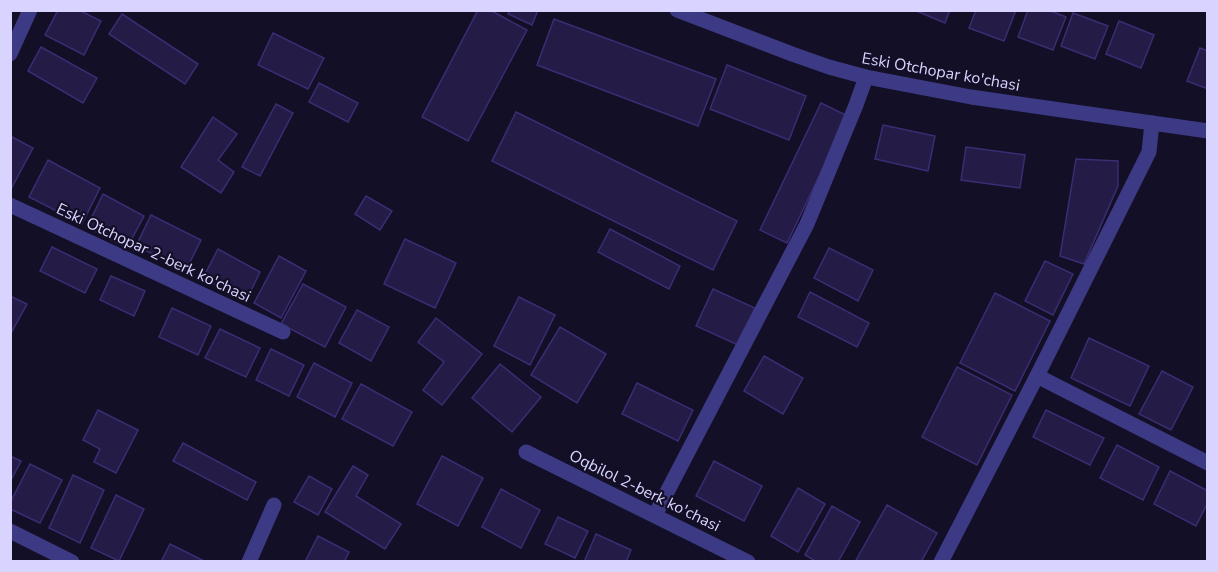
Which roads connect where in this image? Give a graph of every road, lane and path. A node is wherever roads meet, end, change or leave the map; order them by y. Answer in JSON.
{"nodes":[{"id":1,"x":30,"y":10,"type":"edge"},
{"id":2,"x":677,"y":10,"type":"edge"},
{"id":3,"x":10,"y":54,"type":"edge"},
{"id":4,"x":866,"y":77,"type":"junction"},
{"id":5,"x":1152,"y":123,"type":"junction"},
{"id":6,"x":1208,"y":131,"type":"edge"},
{"id":7,"x":10,"y":205,"type":"edge"},
{"id":8,"x":283,"y":332,"type":"dead end"},
{"id":9,"x":1036,"y":376,"type":"junction"},
{"id":10,"x":526,"y":452,"type":"dead end"},
{"id":11,"x":1208,"y":463,"type":"edge"},
{"id":12,"x":274,"y":505,"type":"dead end"},
{"id":13,"x":656,"y":515,"type":"junction"},
{"id":14,"x":10,"y":531,"type":"edge"},
{"id":15,"x":72,"y":561,"type":"edge"},
{"id":16,"x":249,"y":561,"type":"edge"},
{"id":17,"x":748,"y":561,"type":"edge"},
{"id":18,"x":941,"y":561,"type":"edge"}],
"edges":[{"from":1,"to":3,"type":"street"},
{"from":2,"to":4,"type":"street","name":"Eski Otchopar ko'chasi"},
{"from":4,"to":5,"type":"street","name":"Eski Otchopar ko'chasi"},
{"from":4,"to":13,"type":"street"},
{"from":5,"to":6,"type":"street","name":"Eski Otchopar ko'chasi"},
{"from":5,"to":9,"type":"street"},
{"from":7,"to":8,"type":"street","name":"Eski Otchopar 2-berk ko'chasi"},
{"from":9,"to":11,"type":"street"},
{"from":9,"to":18,"type":"street"},
{"from":10,"to":13,"type":"street","name":"Oqbilol 2-berk ko'chasi"},
{"from":12,"to":16,"type":"street"},
{"from":13,"to":17,"type":"street","name":"Oqbilol 2-berk ko'chasi"},
{"from":14,"to":15,"type":"street"}]}
